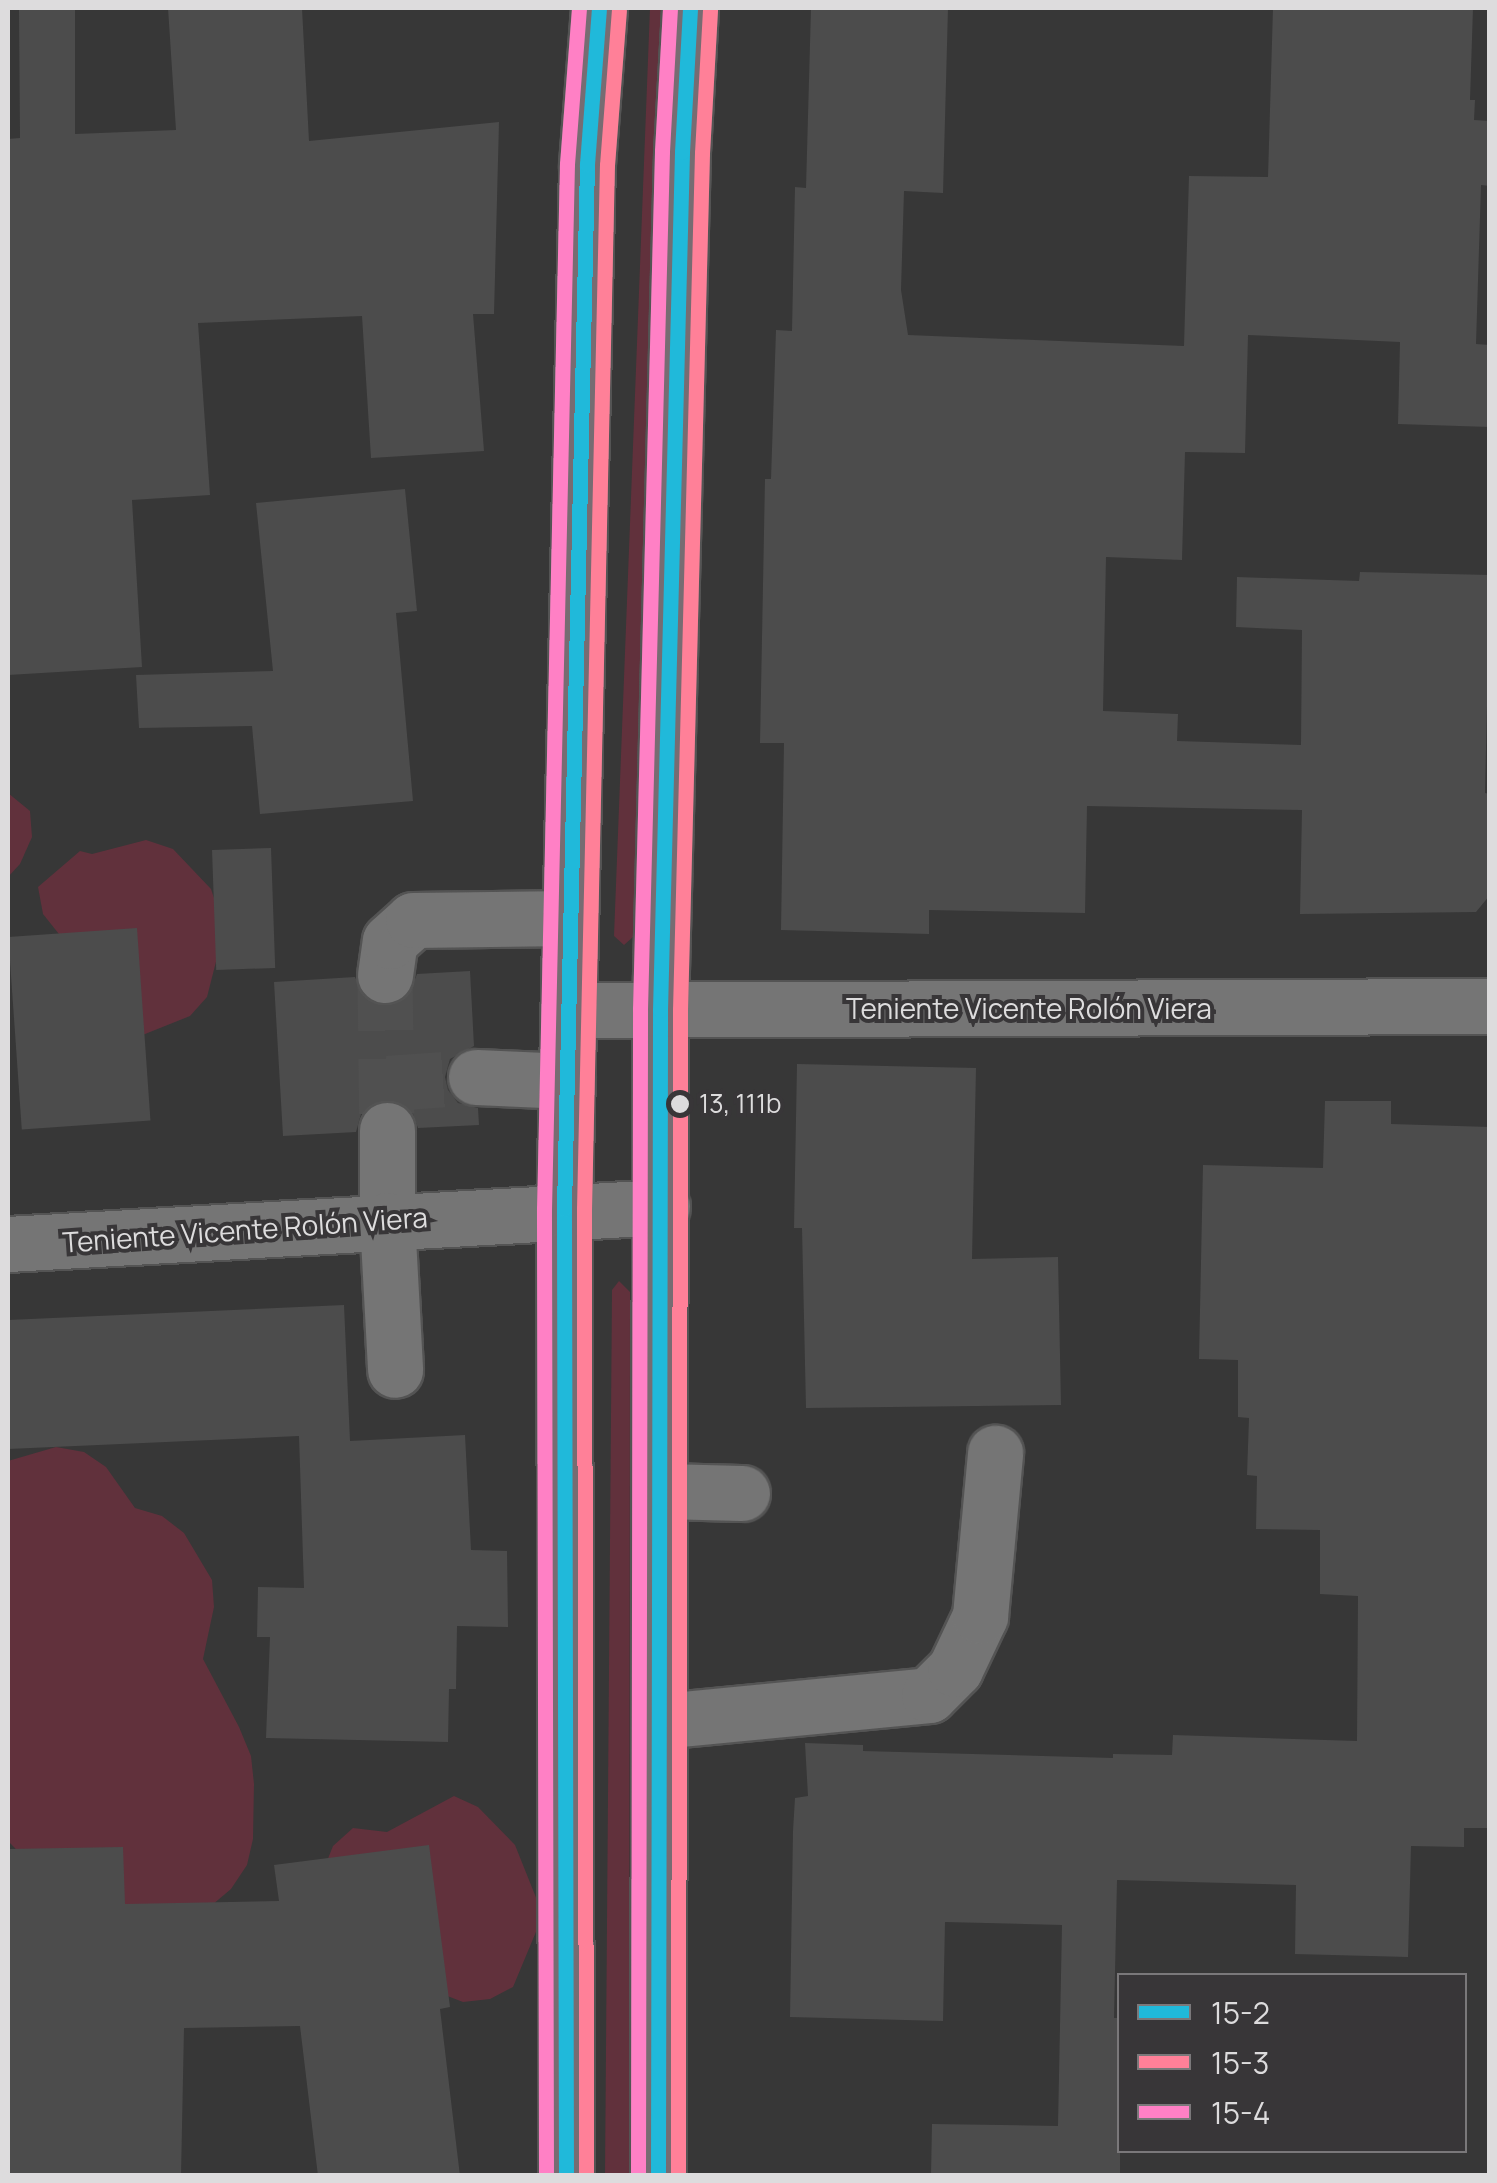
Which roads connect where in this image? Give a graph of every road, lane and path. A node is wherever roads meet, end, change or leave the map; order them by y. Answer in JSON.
{"nodes":[{"id":1,"x":599,"y":8,"type":"edge"},
{"id":2,"x":690,"y":8,"type":"edge"},
{"id":3,"x":570,"y":918,"type":"junction"},
{"id":4,"x":384,"y":975,"type":"tunnel mouth"},
{"id":5,"x":1490,"y":1006,"type":"edge"},
{"id":6,"x":568,"y":1010,"type":"junction"},
{"id":7,"x":660,"y":1010,"type":"junction"},
{"id":8,"x":476,"y":1078,"type":"tunnel mouth"},
{"id":9,"x":567,"y":1081,"type":"junction"},
{"id":10,"x":388,"y":1130,"type":"tunnel mouth"},
{"id":11,"x":662,"y":1207,"type":"junction"},
{"id":12,"x":564,"y":1209,"type":"junction"},
{"id":13,"x":387,"y":1220,"type":"junction"},
{"id":14,"x":8,"y":1244,"type":"edge"},
{"id":15,"x":395,"y":1370,"type":"dead end"},
{"id":16,"x":995,"y":1453,"type":"dead end"},
{"id":17,"x":663,"y":1491,"type":"junction"},
{"id":18,"x":742,"y":1492,"type":"dead end"},
{"id":19,"x":660,"y":1721,"type":"junction"},
{"id":20,"x":566,"y":2176,"type":"edge"},
{"id":21,"x":658,"y":2176,"type":"edge"}],
"edges":[{"from":1,"to":3,"type":"highway"},
{"from":2,"to":7,"type":"highway"},
{"from":3,"to":4,"type":"street"},
{"from":3,"to":6,"type":"highway"},
{"from":5,"to":7,"type":"street","name":"Teniente Vicente Rolón Viera"},
{"from":6,"to":7,"type":"street","name":"Teniente Vicente Rolón Viera"},
{"from":6,"to":9,"type":"highway"},
{"from":7,"to":11,"type":"highway"},
{"from":8,"to":9,"type":"street"},
{"from":9,"to":12,"type":"highway"},
{"from":10,"to":13,"type":"street"},
{"from":11,"to":12,"type":"street","name":"Teniente Vicente Rolón Viera"},
{"from":11,"to":17,"type":"highway"},
{"from":12,"to":13,"type":"street","name":"Teniente Vicente Rolón Viera"},
{"from":12,"to":20,"type":"highway"},
{"from":13,"to":14,"type":"street","name":"Teniente Vicente Rolón Viera"},
{"from":13,"to":15,"type":"street"},
{"from":16,"to":19,"type":"street"},
{"from":17,"to":18,"type":"street"},
{"from":17,"to":19,"type":"highway"},
{"from":19,"to":21,"type":"highway"}]}
